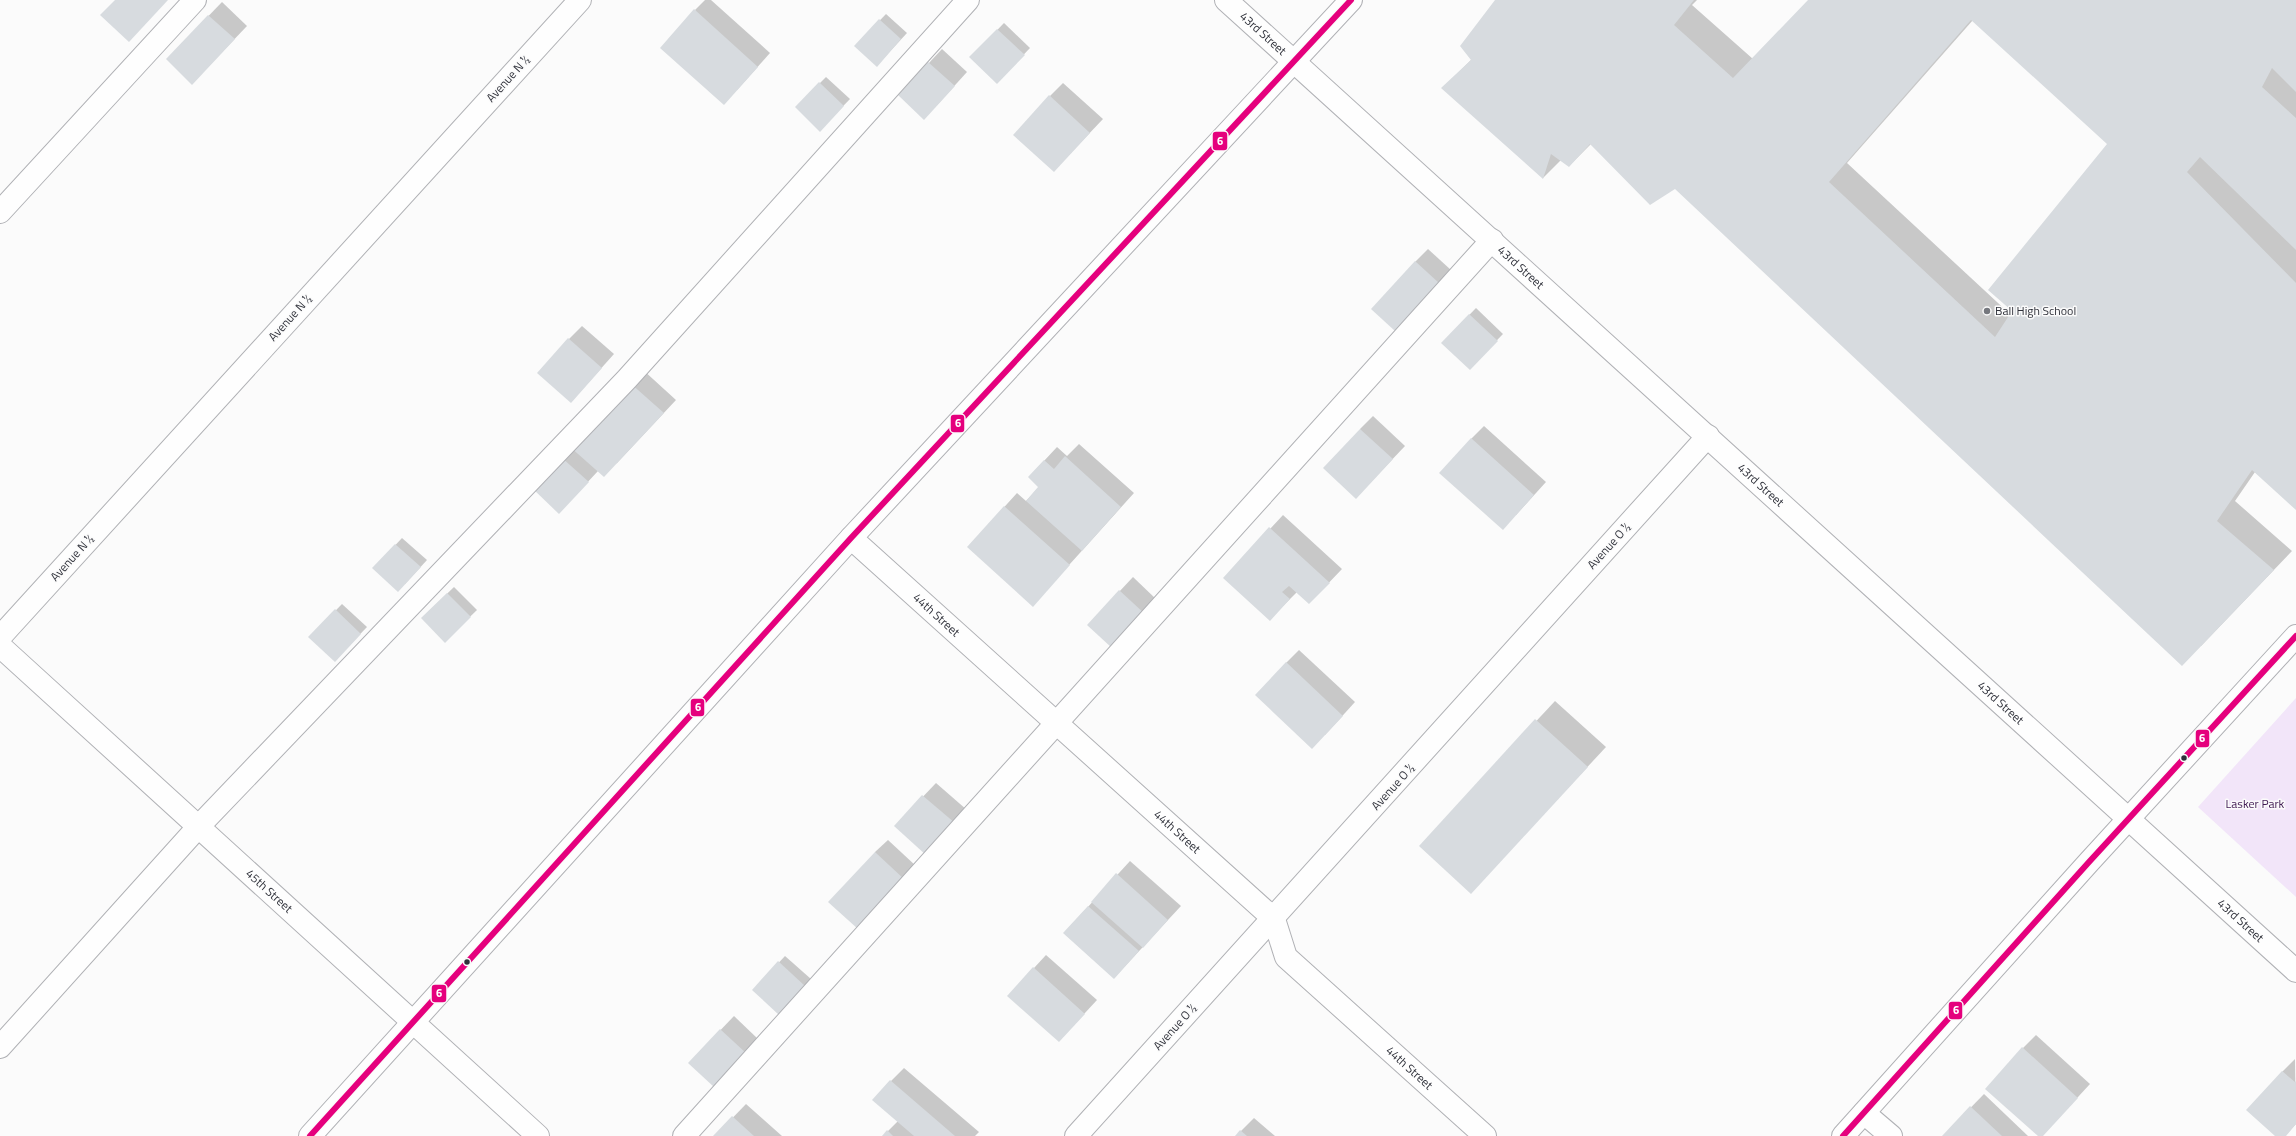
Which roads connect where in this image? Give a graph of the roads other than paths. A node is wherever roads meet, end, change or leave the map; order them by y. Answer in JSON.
{"nodes":[{"id":1,"x":194,"y":0,"type":"edge"},
{"id":2,"x":580,"y":0,"type":"edge"},
{"id":3,"x":968,"y":0,"type":"edge"},
{"id":4,"x":1226,"y":0,"type":"edge"},
{"id":5,"x":1351,"y":0,"type":"edge"},
{"id":6,"x":1293,"y":63,"type":"junction"},
{"id":7,"x":0,"y":212,"type":"edge"},
{"id":8,"x":1492,"y":240,"type":"junction"},
{"id":9,"x":1708,"y":436,"type":"junction"},
{"id":10,"x":851,"y":538,"type":"junction"},
{"id":11,"x":2296,"y":636,"type":"edge"},
{"id":12,"x":0,"y":637,"type":"edge"},
{"id":13,"x":0,"y":646,"type":"edge"},
{"id":14,"x":1058,"y":723,"type":"junction"},
{"id":15,"x":2128,"y":818,"type":"junction"},
{"id":16,"x":199,"y":826,"type":"junction"},
{"id":17,"x":1274,"y":919,"type":"junction"},
{"id":18,"x":2296,"y":971,"type":"edge"},
{"id":19,"x":412,"y":1021,"type":"junction"},
{"id":20,"x":0,"y":1047,"type":"edge"},
{"id":21,"x":1864,"y":1113,"type":"junction"},
{"id":22,"x":310,"y":1136,"type":"edge"},
{"id":23,"x":538,"y":1136,"type":"edge"},
{"id":24,"x":684,"y":1136,"type":"edge"},
{"id":25,"x":1076,"y":1136,"type":"edge"},
{"id":26,"x":1485,"y":1136,"type":"edge"},
{"id":27,"x":1843,"y":1136,"type":"edge"},
{"id":28,"x":1891,"y":1136,"type":"edge"}],
"edges":[{"from":1,"to":7,"type":"street"},
{"from":2,"to":12,"type":"street","name":"Avenue N ½"},
{"from":3,"to":16,"type":"street"},
{"from":4,"to":6,"type":"street","name":"43rd Street"},
{"from":5,"to":6,"type":"street"},
{"from":6,"to":8,"type":"street","name":"43rd Street"},
{"from":6,"to":10,"type":"street"},
{"from":8,"to":9,"type":"street","name":"43rd Street"},
{"from":8,"to":14,"type":"street"},
{"from":9,"to":15,"type":"street","name":"43rd Street"},
{"from":9,"to":17,"type":"street","name":"Avenue O ½"},
{"from":10,"to":14,"type":"street","name":"44th Street"},
{"from":10,"to":19,"type":"street"},
{"from":11,"to":15,"type":"street"},
{"from":13,"to":16,"type":"street","name":"45th Street"},
{"from":14,"to":17,"type":"street","name":"44th Street"},
{"from":14,"to":24,"type":"street"},
{"from":15,"to":18,"type":"street","name":"43rd Street"},
{"from":15,"to":21,"type":"street"},
{"from":16,"to":19,"type":"street","name":"45th Street"},
{"from":16,"to":20,"type":"street"},
{"from":17,"to":25,"type":"street","name":"Avenue O ½"},
{"from":17,"to":26,"type":"street","name":"44th Street"},
{"from":19,"to":22,"type":"street"},
{"from":19,"to":23,"type":"street","name":"45th Street"},
{"from":21,"to":27,"type":"street"},
{"from":21,"to":28,"type":"street"}]}
